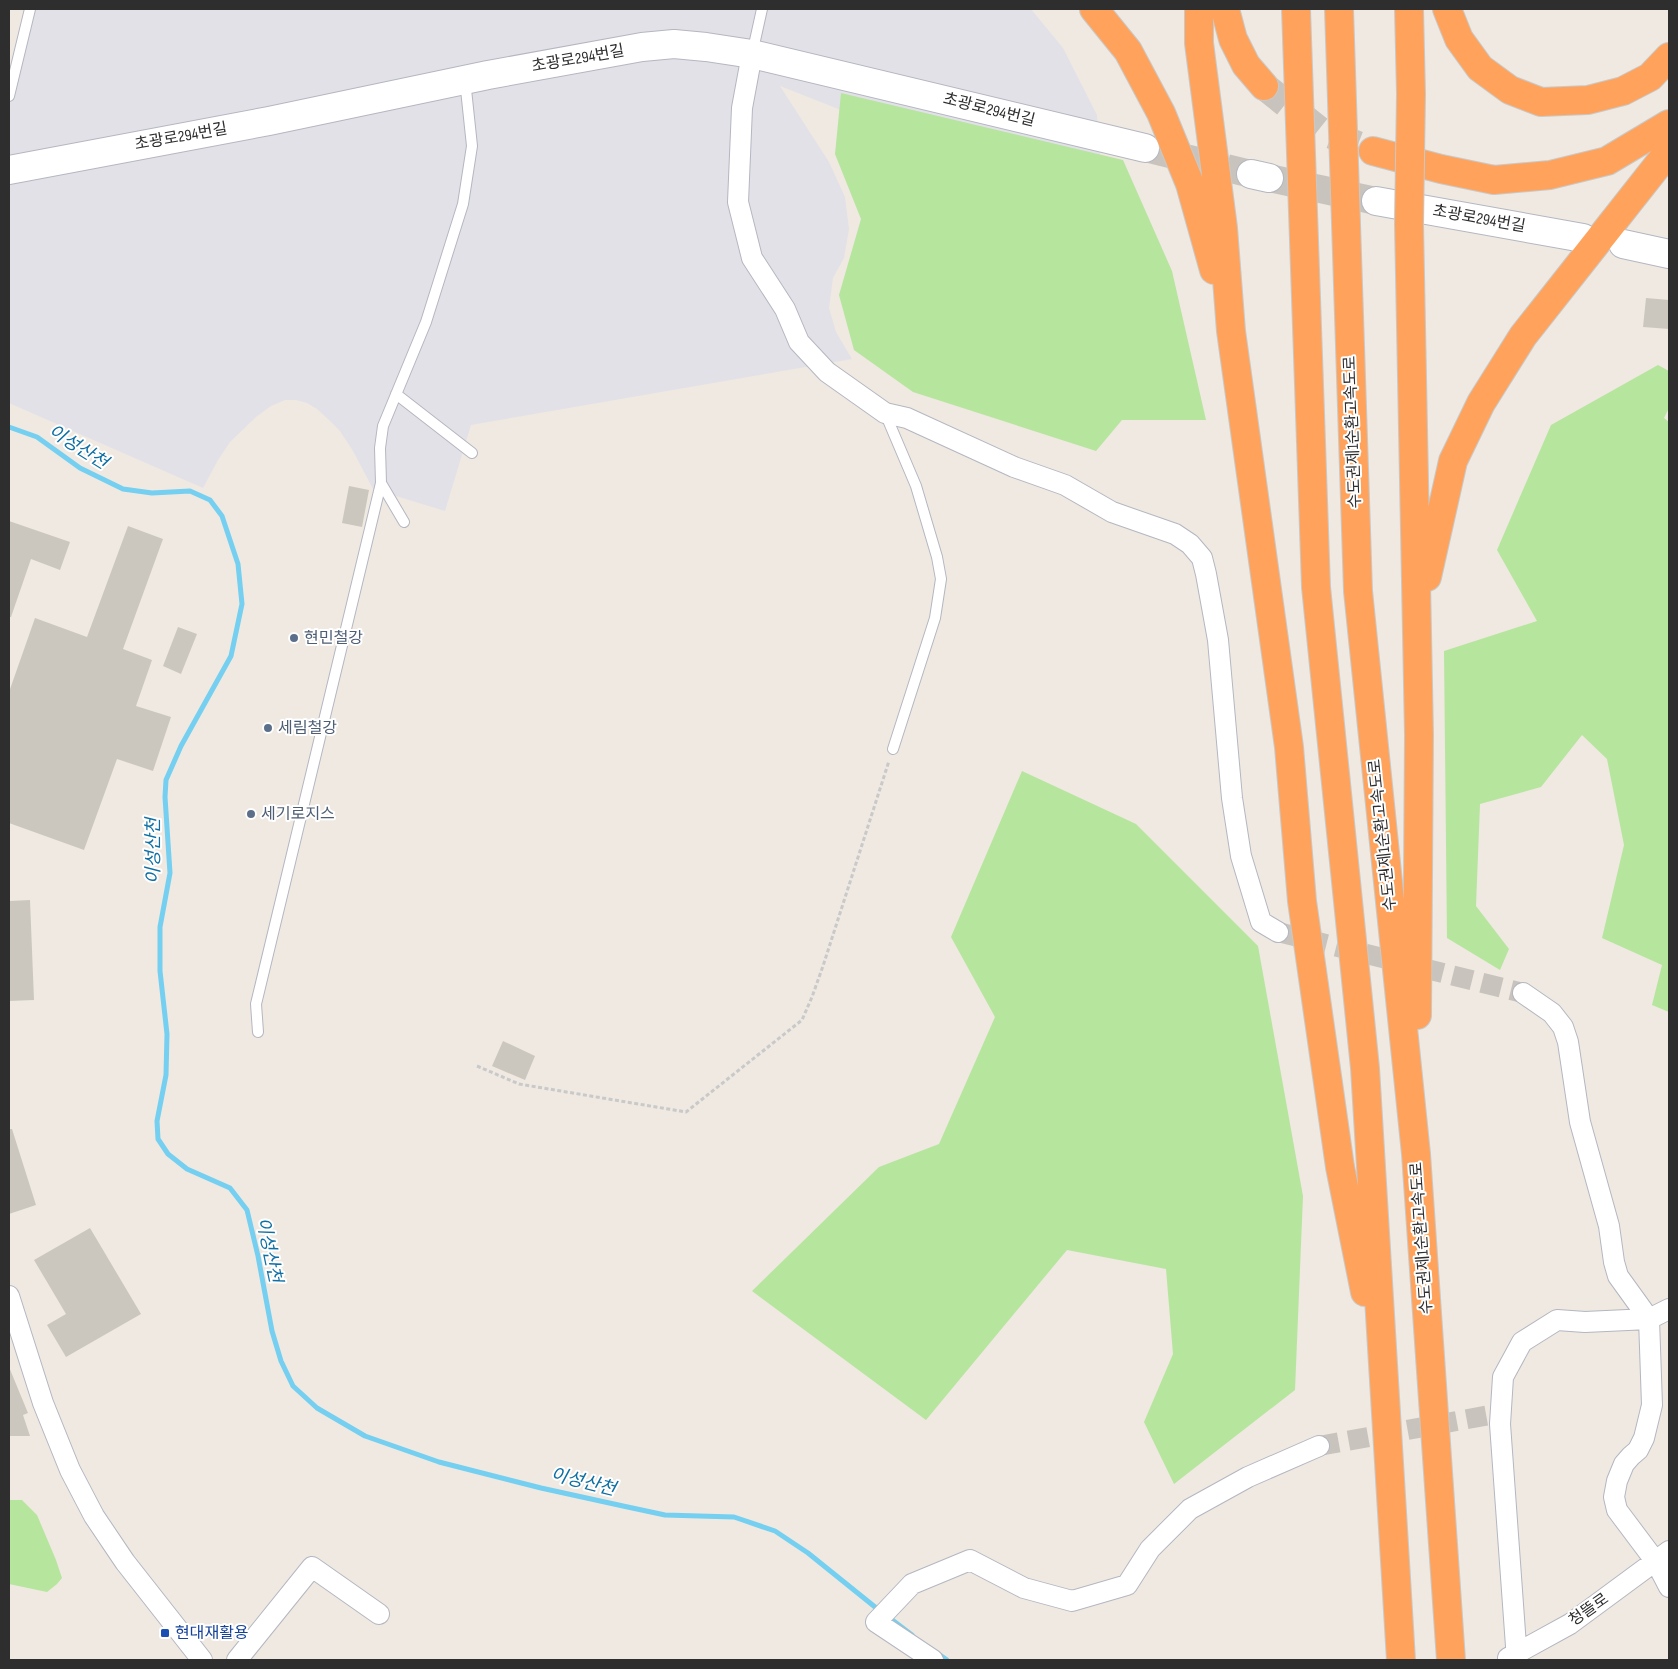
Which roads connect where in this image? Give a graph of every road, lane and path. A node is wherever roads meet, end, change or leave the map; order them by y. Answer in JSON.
{"nodes":[{"id":1,"x":30,"y":9,"type":"edge"},
{"id":2,"x":762,"y":9,"type":"edge"},
{"id":3,"x":1094,"y":9,"type":"edge"},
{"id":4,"x":1199,"y":9,"type":"edge"},
{"id":5,"x":1225,"y":9,"type":"edge"},
{"id":6,"x":1296,"y":9,"type":"edge"},
{"id":7,"x":1339,"y":9,"type":"edge"},
{"id":8,"x":1409,"y":9,"type":"edge"},
{"id":9,"x":1447,"y":9,"type":"edge"},
{"id":10,"x":752,"y":54,"type":"junction"},
{"id":11,"x":1669,"y":57,"type":"edge"},
{"id":12,"x":465,"y":80,"type":"junction"},
{"id":13,"x":1264,"y":86,"type":"tunnel mouth"},
{"id":14,"x":9,"y":96,"type":"edge"},
{"id":15,"x":1669,"y":124,"type":"edge"},
{"id":16,"x":1145,"y":148,"type":"tunnel mouth"},
{"id":17,"x":1373,"y":151,"type":"tunnel mouth"},
{"id":18,"x":1669,"y":151,"type":"edge"},
{"id":19,"x":9,"y":170,"type":"edge"},
{"id":20,"x":1376,"y":201,"type":"tunnel mouth"},
{"id":21,"x":1583,"y":238,"type":"dead end"},
{"id":22,"x":1624,"y":244,"type":"dead end"},
{"id":23,"x":1669,"y":254,"type":"edge"},
{"id":24,"x":1231,"y":331,"type":"junction"},
{"id":25,"x":396,"y":394,"type":"junction"},
{"id":26,"x":884,"y":413,"type":"junction"},
{"id":27,"x":472,"y":453,"type":"dead end"},
{"id":28,"x":381,"y":483,"type":"junction"},
{"id":29,"x":404,"y":522,"type":"dead end"},
{"id":30,"x":1417,"y":620,"type":"junction"},
{"id":31,"x":893,"y":749,"type":"joint"},
{"id":32,"x":1278,"y":932,"type":"tunnel mouth"},
{"id":33,"x":1523,"y":993,"type":"tunnel mouth"},
{"id":34,"x":258,"y":1032,"type":"dead end"},
{"id":35,"x":476,"y":1066,"type":"dead end"},
{"id":36,"x":1416,"y":1154,"type":"junction"},
{"id":37,"x":10,"y":1300,"type":"edge"},
{"id":38,"x":1669,"y":1309,"type":"edge"},
{"id":39,"x":1649,"y":1319,"type":"junction"},
{"id":40,"x":1386,"y":1394,"type":"junction"},
{"id":41,"x":1319,"y":1446,"type":"tunnel mouth"},
{"id":42,"x":1662,"y":1557,"type":"edge"},
{"id":43,"x":1669,"y":1586,"type":"edge"},
{"id":44,"x":379,"y":1614,"type":"dead end"},
{"id":45,"x":182,"y":1634,"type":"junction"},
{"id":46,"x":1513,"y":1658,"type":"edge"},
{"id":47,"x":183,"y":1660,"type":"edge"},
{"id":48,"x":202,"y":1660,"type":"edge"},
{"id":49,"x":237,"y":1660,"type":"edge"},
{"id":50,"x":934,"y":1660,"type":"edge"},
{"id":51,"x":1401,"y":1660,"type":"edge"},
{"id":52,"x":1451,"y":1660,"type":"edge"}],
"edges":[{"from":1,"to":14,"type":"lane"},
{"from":2,"to":10,"type":"lane"},
{"from":3,"to":24,"type":"highway"},
{"from":4,"to":24,"type":"highway"},
{"from":5,"to":13,"type":"highway"},
{"from":6,"to":40,"type":"highway"},
{"from":7,"to":36,"type":"highway","name":"수도권제1순환고속도로"},
{"from":8,"to":30,"type":"highway","bridge":true},
{"from":9,"to":11,"type":"highway"},
{"from":10,"to":12,"type":"street","name":"초광로294번길"},
{"from":10,"to":16,"type":"street","name":"초광로294번길"},
{"from":10,"to":26,"type":"street"},
{"from":12,"to":19,"type":"street","name":"초광로294번길"},
{"from":12,"to":25,"type":"lane"},
{"from":15,"to":17,"type":"highway"},
{"from":18,"to":30,"type":"highway"},
{"from":20,"to":21,"type":"street","name":"초광로294번길"},
{"from":22,"to":23,"type":"street"},
{"from":24,"to":40,"type":"highway"},
{"from":25,"to":27,"type":"lane"},
{"from":25,"to":28,"type":"lane"},
{"from":26,"to":31,"type":"lane"},
{"from":26,"to":32,"type":"street"},
{"from":28,"to":29,"type":"lane"},
{"from":28,"to":34,"type":"lane"},
{"from":30,"to":36,"type":"highway"},
{"from":31,"to":35,"type":"path"},
{"from":33,"to":39,"type":"street"},
{"from":36,"to":52,"type":"highway","name":"수도권제1순환고속도로"},
{"from":37,"to":45,"type":"street"},
{"from":38,"to":39,"type":"street"},
{"from":39,"to":42,"type":"street"},
{"from":39,"to":46,"type":"street"},
{"from":40,"to":51,"type":"highway"},
{"from":41,"to":50,"type":"street"},
{"from":42,"to":43,"type":"street"},
{"from":42,"to":46,"type":"street","name":"청뜰로"},
{"from":44,"to":49,"type":"street"},
{"from":45,"to":47,"type":"street"},
{"from":45,"to":48,"type":"street"}]}
